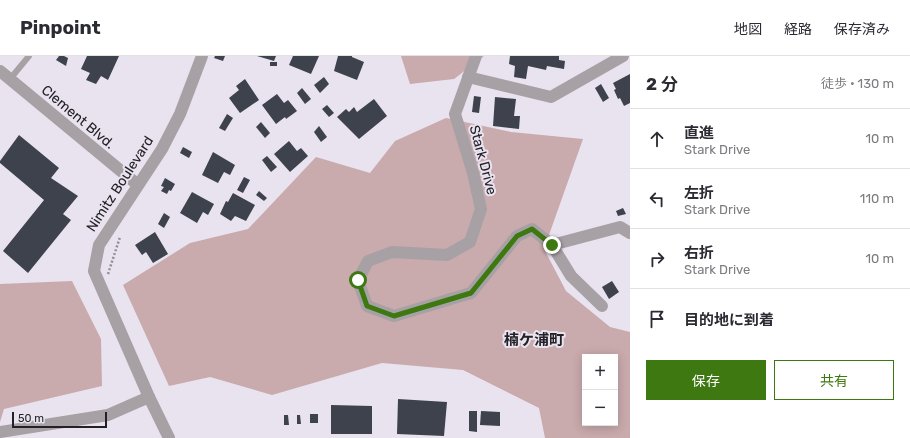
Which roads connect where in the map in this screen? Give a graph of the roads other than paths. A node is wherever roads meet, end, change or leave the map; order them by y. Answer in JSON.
{"nodes":[{"id":1,"x":29,"y":56,"type":"edge"},
{"id":2,"x":202,"y":56,"type":"edge"},
{"id":3,"x":476,"y":56,"type":"edge"},
{"id":4,"x":623,"y":56,"type":"edge"},
{"id":5,"x":0,"y":71,"type":"edge"},
{"id":6,"x":468,"y":77,"type":"junction"},
{"id":7,"x":10,"y":79,"type":"junction"},
{"id":8,"x":138,"y":185,"type":"junction"},
{"id":9,"x":630,"y":233,"type":"edge"},
{"id":10,"x":552,"y":245,"type":"junction"},
{"id":11,"x":602,"y":306,"type":"dead end"},
{"id":12,"x":149,"y":396,"type":"junction"},
{"id":13,"x":0,"y":432,"type":"edge"},
{"id":14,"x":169,"y":438,"type":"edge"}],
"edges":[{"from":1,"to":7,"type":"lane"},
{"from":2,"to":8,"type":"street","name":"Nimitz Boulevard"},
{"from":3,"to":6,"type":"street","name":"Stark Drive"},
{"from":4,"to":6,"type":"street"},
{"from":5,"to":7,"type":"street","name":"Clement Blvd."},
{"from":6,"to":10,"type":"street","name":"Stark Drive"},
{"from":7,"to":8,"type":"street","name":"Clement Blvd."},
{"from":8,"to":12,"type":"street","name":"Nimitz Boulevard"},
{"from":9,"to":10,"type":"street"},
{"from":10,"to":11,"type":"street"},
{"from":12,"to":13,"type":"street"},
{"from":12,"to":14,"type":"street","name":"Nimitz Boulevard"}]}
